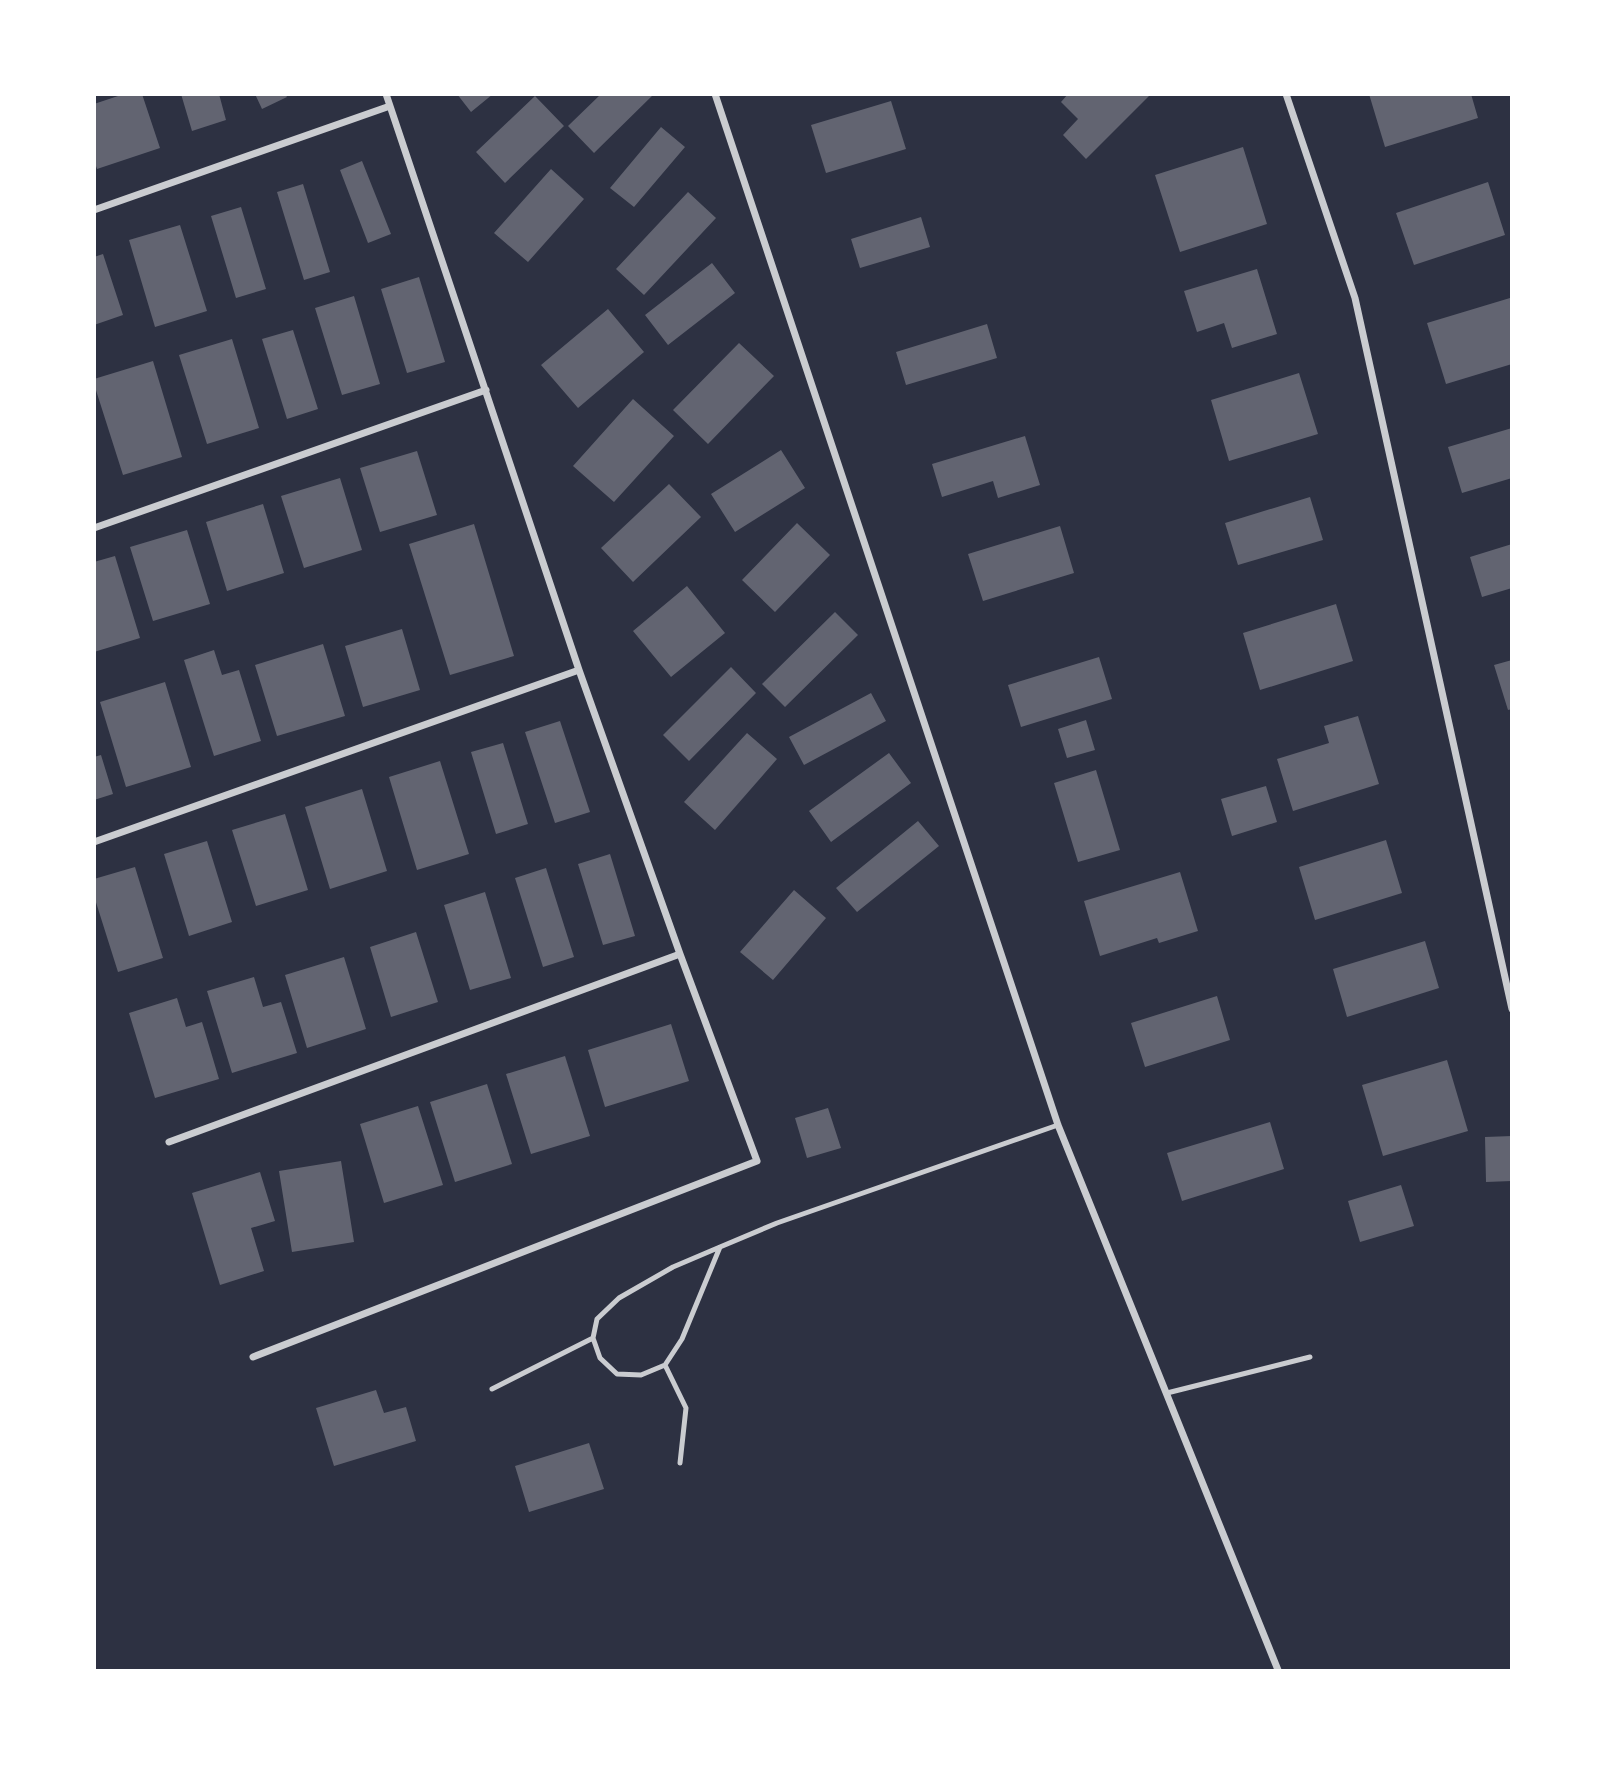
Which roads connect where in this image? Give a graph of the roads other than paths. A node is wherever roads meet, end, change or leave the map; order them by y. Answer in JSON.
{"nodes":[{"id":1,"x":386,"y":94,"type":"edge"},
{"id":2,"x":715,"y":94,"type":"edge"},
{"id":3,"x":1286,"y":94,"type":"edge"},
{"id":4,"x":390,"y":106,"type":"junction"},
{"id":5,"x":94,"y":210,"type":"edge"},
{"id":6,"x":486,"y":390,"type":"junction"},
{"id":7,"x":94,"y":528,"type":"edge"},
{"id":8,"x":579,"y":670,"type":"junction"},
{"id":9,"x":94,"y":842,"type":"edge"},
{"id":10,"x":680,"y":954,"type":"junction"},
{"id":11,"x":1511,"y":1009,"type":"edge"},
{"id":12,"x":1058,"y":1125,"type":"junction"},
{"id":13,"x":169,"y":1142,"type":"dead end"},
{"id":14,"x":720,"y":1247,"type":"junction"},
{"id":15,"x":593,"y":1338,"type":"junction"},
{"id":16,"x":253,"y":1357,"type":"dead end"},
{"id":17,"x":1310,"y":1357,"type":"dead end"},
{"id":18,"x":665,"y":1365,"type":"junction"},
{"id":19,"x":492,"y":1389,"type":"dead end"},
{"id":20,"x":1167,"y":1393,"type":"junction"},
{"id":21,"x":680,"y":1463,"type":"dead end"},
{"id":22,"x":1278,"y":1671,"type":"edge"}],
"edges":[{"from":1,"to":4,"type":"street"},
{"from":2,"to":12,"type":"street"},
{"from":3,"to":11,"type":"street"},
{"from":4,"to":5,"type":"street"},
{"from":4,"to":6,"type":"street"},
{"from":6,"to":7,"type":"street"},
{"from":6,"to":8,"type":"street"},
{"from":8,"to":9,"type":"street"},
{"from":8,"to":10,"type":"street"},
{"from":10,"to":13,"type":"street"},
{"from":10,"to":16,"type":"street"},
{"from":12,"to":14,"type":"lane"},
{"from":12,"to":20,"type":"street"},
{"from":14,"to":15,"type":"lane"},
{"from":14,"to":18,"type":"lane"},
{"from":15,"to":18,"type":"lane"},
{"from":15,"to":19,"type":"lane"},
{"from":17,"to":20,"type":"lane"},
{"from":18,"to":21,"type":"lane"},
{"from":20,"to":22,"type":"street"}]}
